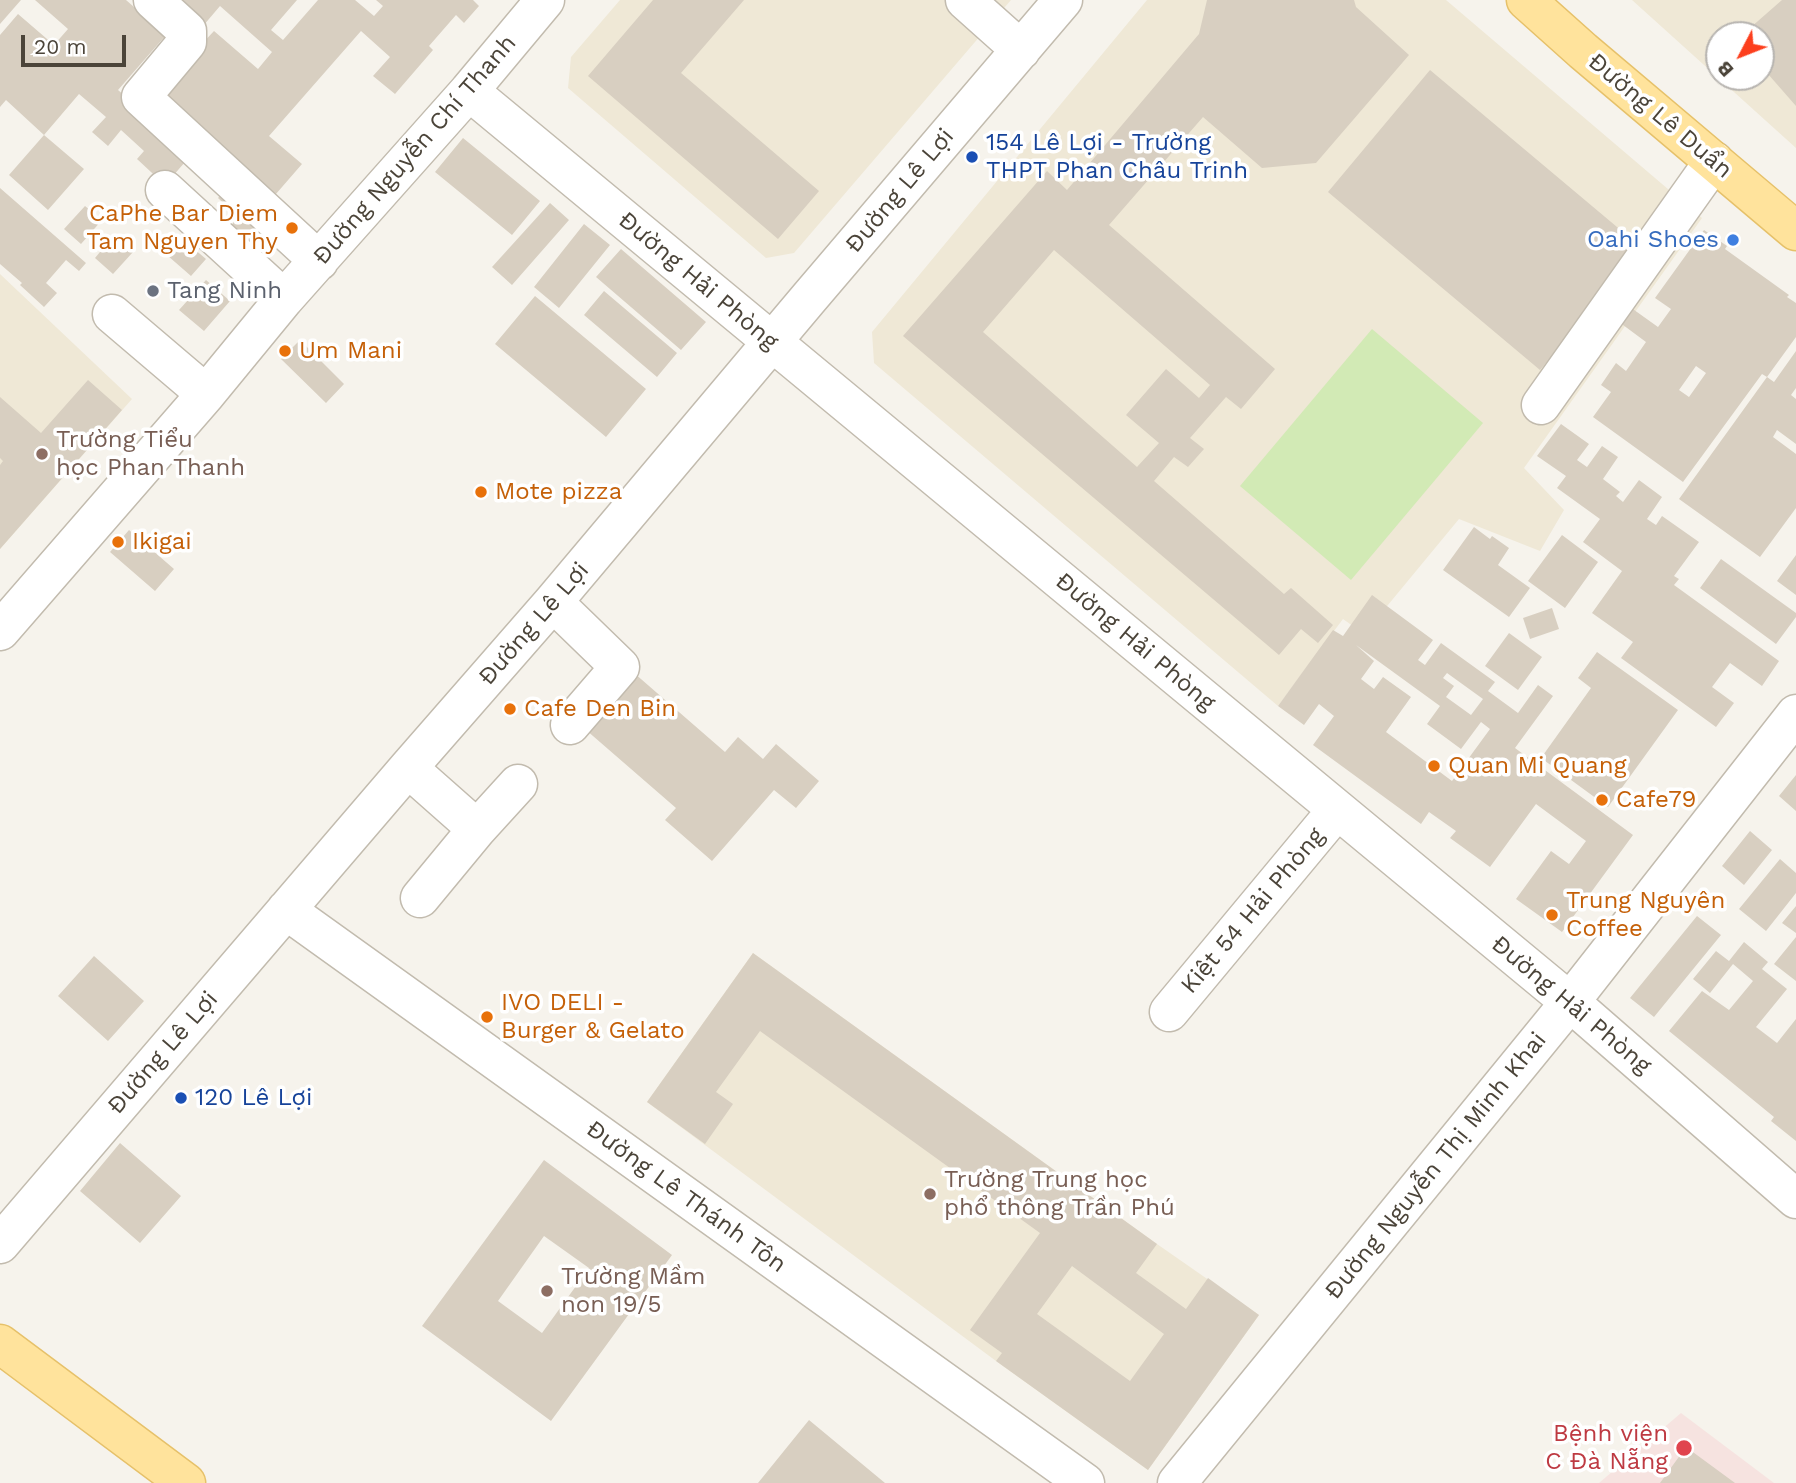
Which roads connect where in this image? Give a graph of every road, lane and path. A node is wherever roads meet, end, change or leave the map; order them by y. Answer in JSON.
{"nodes":[{"id":1,"x":153,"y":0,"type":"edge"},
{"id":2,"x":545,"y":0,"type":"edge"},
{"id":3,"x":965,"y":0,"type":"edge"},
{"id":4,"x":1063,"y":0,"type":"edge"},
{"id":5,"x":1526,"y":0,"type":"edge"},
{"id":6,"x":1021,"y":50,"type":"junction"},
{"id":7,"x":469,"y":91,"type":"junction"},
{"id":8,"x":1714,"y":161,"type":"junction"},
{"id":9,"x":164,"y":190,"type":"dead end"},
{"id":10,"x":1796,"y":231,"type":"edge"},
{"id":11,"x":319,"y":261,"type":"junction"},
{"id":12,"x":284,"y":299,"type":"junction"},
{"id":13,"x":112,"y":314,"type":"dead end"},
{"id":14,"x":772,"y":342,"type":"junction"},
{"id":15,"x":206,"y":394,"type":"junction"},
{"id":16,"x":1541,"y":405,"type":"dead end"},
{"id":17,"x":553,"y":602,"type":"junction"},
{"id":18,"x":0,"y":631,"type":"edge"},
{"id":19,"x":1796,"y":714,"type":"edge"},
{"id":20,"x":570,"y":725,"type":"dead end"},
{"id":21,"x":408,"y":768,"type":"junction"},
{"id":22,"x":518,"y":784,"type":"dead end"},
{"id":23,"x":1337,"y":810,"type":"junction"},
{"id":24,"x":477,"y":829,"type":"junction"},
{"id":25,"x":419,"y":898,"type":"dead end"},
{"id":26,"x":286,"y":910,"type":"junction"},
{"id":27,"x":1570,"y":1002,"type":"junction"},
{"id":28,"x":1169,"y":1012,"type":"dead end"},
{"id":29,"x":1796,"y":1199,"type":"edge"},
{"id":30,"x":0,"y":1244,"type":"edge"},
{"id":31,"x":0,"y":1345,"type":"edge"},
{"id":32,"x":186,"y":1483,"type":"edge"},
{"id":33,"x":1085,"y":1483,"type":"edge"},
{"id":34,"x":1177,"y":1483,"type":"edge"}],
"edges":[{"from":1,"to":11,"type":"street"},
{"from":2,"to":7,"type":"street","name":"Đường Nguyễn Chí Thanh"},
{"from":3,"to":6,"type":"street"},
{"from":4,"to":6,"type":"street","name":"Đường Lê Lợi"},
{"from":5,"to":8,"type":"main road","name":"Đường Lê Duẩn"},
{"from":6,"to":14,"type":"street","name":"Đường Lê Lợi"},
{"from":7,"to":11,"type":"street","name":"Đường Nguyễn Chí Thanh"},
{"from":7,"to":14,"type":"street","name":"Đường Hải Phòng"},
{"from":8,"to":10,"type":"main road","name":"Đường Lê Duẩn"},
{"from":8,"to":16,"type":"street"},
{"from":9,"to":12,"type":"street"},
{"from":11,"to":12,"type":"street","name":"Đường Nguyễn Chí Thanh"},
{"from":12,"to":15,"type":"street","name":"Đường Nguyễn Chí Thanh"},
{"from":13,"to":15,"type":"street"},
{"from":14,"to":17,"type":"street","name":"Đường Lê Lợi"},
{"from":14,"to":23,"type":"street","name":"Đường Hải Phòng"},
{"from":15,"to":18,"type":"street","name":"Đường Nguyễn Chí Thanh"},
{"from":17,"to":20,"type":"street"},
{"from":17,"to":21,"type":"street","name":"Đường Lê Lợi"},
{"from":19,"to":27,"type":"street","name":"Đường Nguyễn Thị Minh Khai"},
{"from":21,"to":24,"type":"street"},
{"from":21,"to":26,"type":"street","name":"Đường Lê Lợi"},
{"from":22,"to":24,"type":"street"},
{"from":23,"to":27,"type":"street","name":"Đường Hải Phòng"},
{"from":23,"to":28,"type":"street","name":"Kiệt 54 Hải Phòng"},
{"from":24,"to":25,"type":"street"},
{"from":26,"to":30,"type":"street","name":"Đường Lê Lợi"},
{"from":26,"to":33,"type":"street","name":"Đường Lê Thánh Tôn"},
{"from":27,"to":29,"type":"street","name":"Đường Hải Phòng"},
{"from":27,"to":34,"type":"street","name":"Đường Nguyễn Thị Minh Khai"},
{"from":31,"to":32,"type":"main road"}]}
